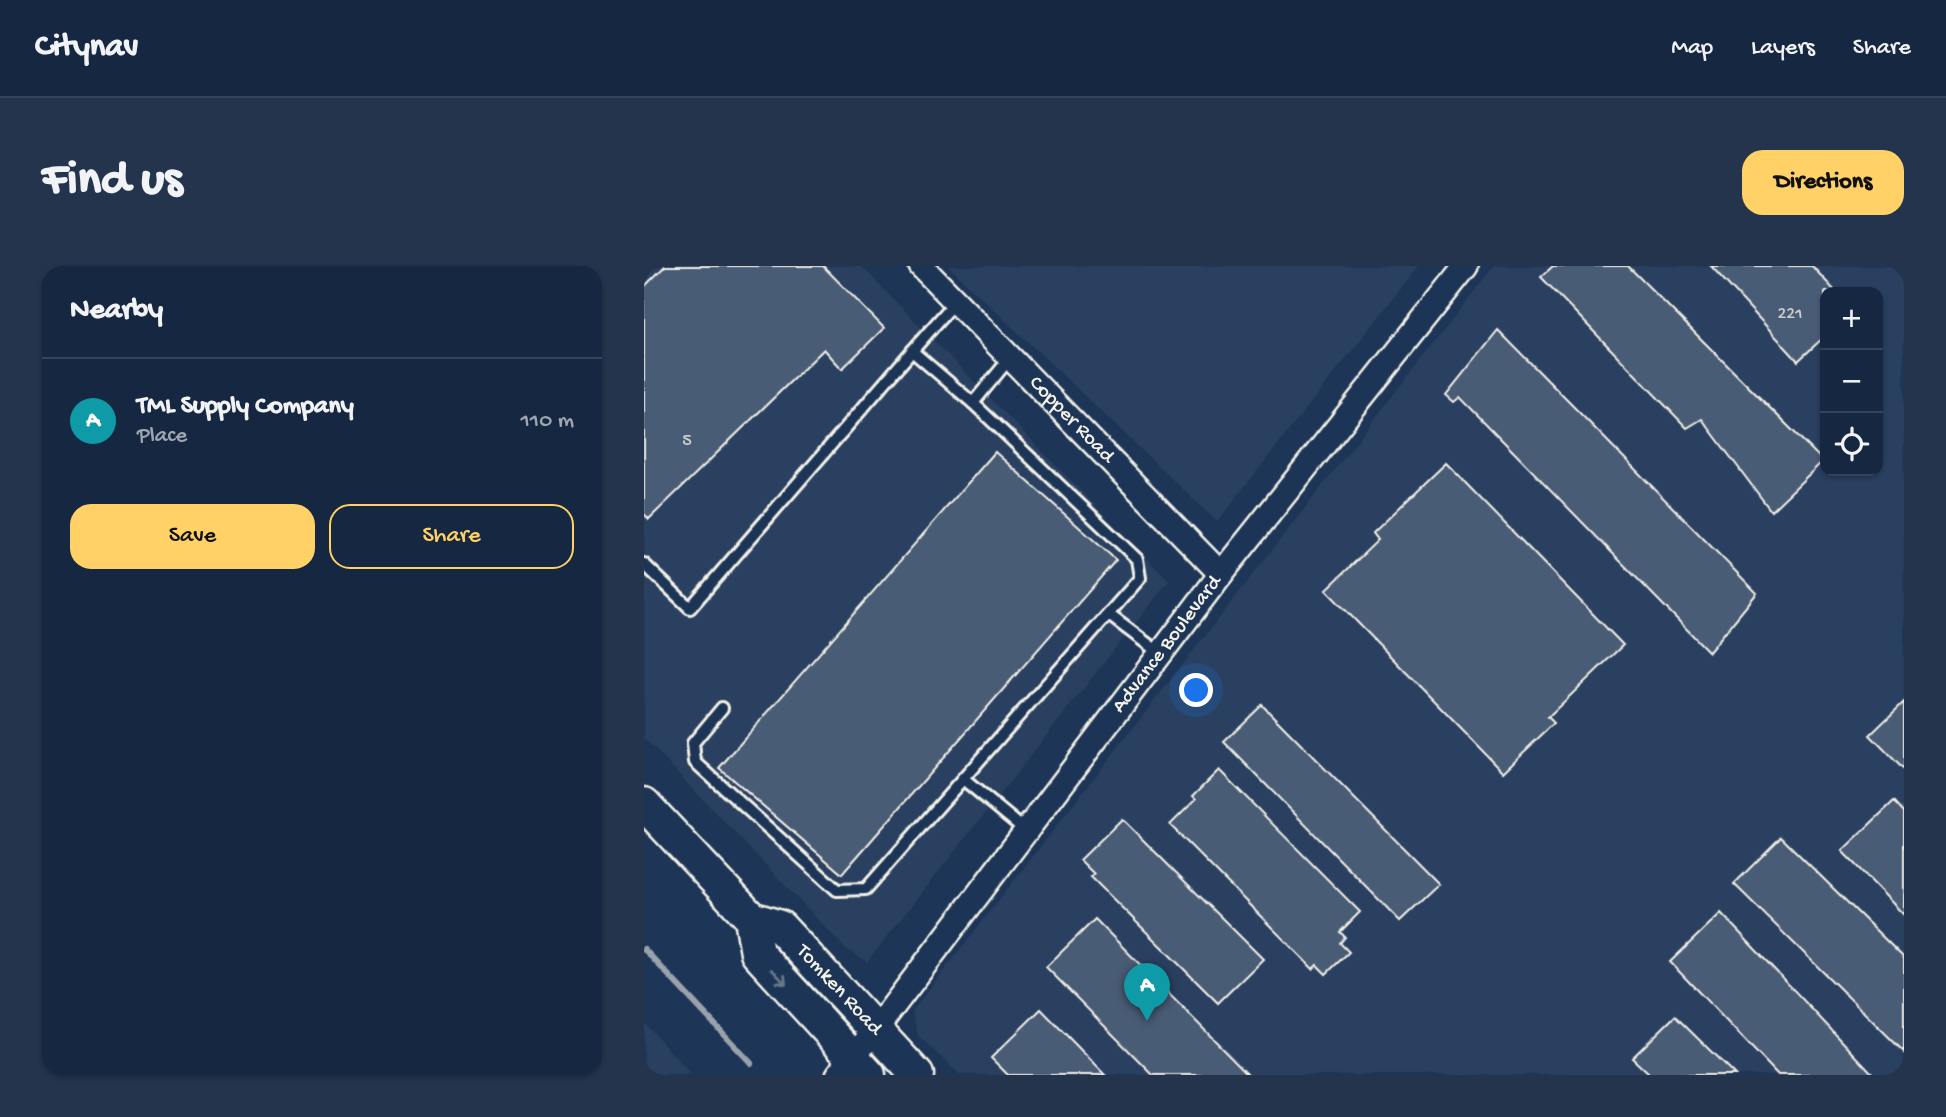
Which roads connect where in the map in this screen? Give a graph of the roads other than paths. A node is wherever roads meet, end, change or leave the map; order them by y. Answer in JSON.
{"nodes":[{"id":1,"x":921,"y":266,"type":"edge"},
{"id":2,"x":1466,"y":266,"type":"edge"},
{"id":3,"x":955,"y":302,"type":"junction"},
{"id":4,"x":912,"y":351,"type":"junction"},
{"id":5,"x":1010,"y":358,"type":"junction"},
{"id":6,"x":973,"y":403,"type":"junction"},
{"id":7,"x":644,"y":564,"type":"edge"},
{"id":8,"x":1221,"y":574,"type":"junction"},
{"id":9,"x":1109,"y":615,"type":"junction"},
{"id":10,"x":1161,"y":654,"type":"junction"},
{"id":11,"x":722,"y":708,"type":"dead end"},
{"id":12,"x":963,"y":779,"type":"junction"},
{"id":13,"x":644,"y":804,"type":"edge"},
{"id":14,"x":1026,"y":831,"type":"junction"},
{"id":15,"x":751,"y":918,"type":"junction"},
{"id":16,"x":876,"y":1030,"type":"junction"},
{"id":17,"x":854,"y":1069,"type":"edge"},
{"id":18,"x":916,"y":1075,"type":"edge"}],
"edges":[{"from":1,"to":3,"type":"street","name":"Copper Road"},
{"from":2,"to":8,"type":"street","name":"Advance Boulevard"},
{"from":3,"to":4,"type":"lane"},
{"from":3,"to":5,"type":"street","name":"Copper Road"},
{"from":4,"to":6,"type":"lane"},
{"from":4,"to":7,"type":"lane"},
{"from":5,"to":6,"type":"lane"},
{"from":5,"to":8,"type":"street","name":"Copper Road"},
{"from":6,"to":9,"type":"lane"},
{"from":8,"to":10,"type":"street","name":"Advance Boulevard"},
{"from":9,"to":10,"type":"lane"},
{"from":9,"to":12,"type":"lane"},
{"from":10,"to":14,"type":"street","name":"Advance Boulevard"},
{"from":11,"to":12,"type":"lane"},
{"from":12,"to":14,"type":"lane"},
{"from":13,"to":15,"type":"main road","name":"Tomken Road"},
{"from":14,"to":16,"type":"street","name":"Advance Boulevard"},
{"from":15,"to":16,"type":"main road","name":"Tomken Road"},
{"from":15,"to":17,"type":"main road","name":"Tomken Road","one_way":true},
{"from":16,"to":17,"type":"street","name":"Advance Boulevard"},
{"from":16,"to":18,"type":"main road","name":"Tomken Road"}]}
